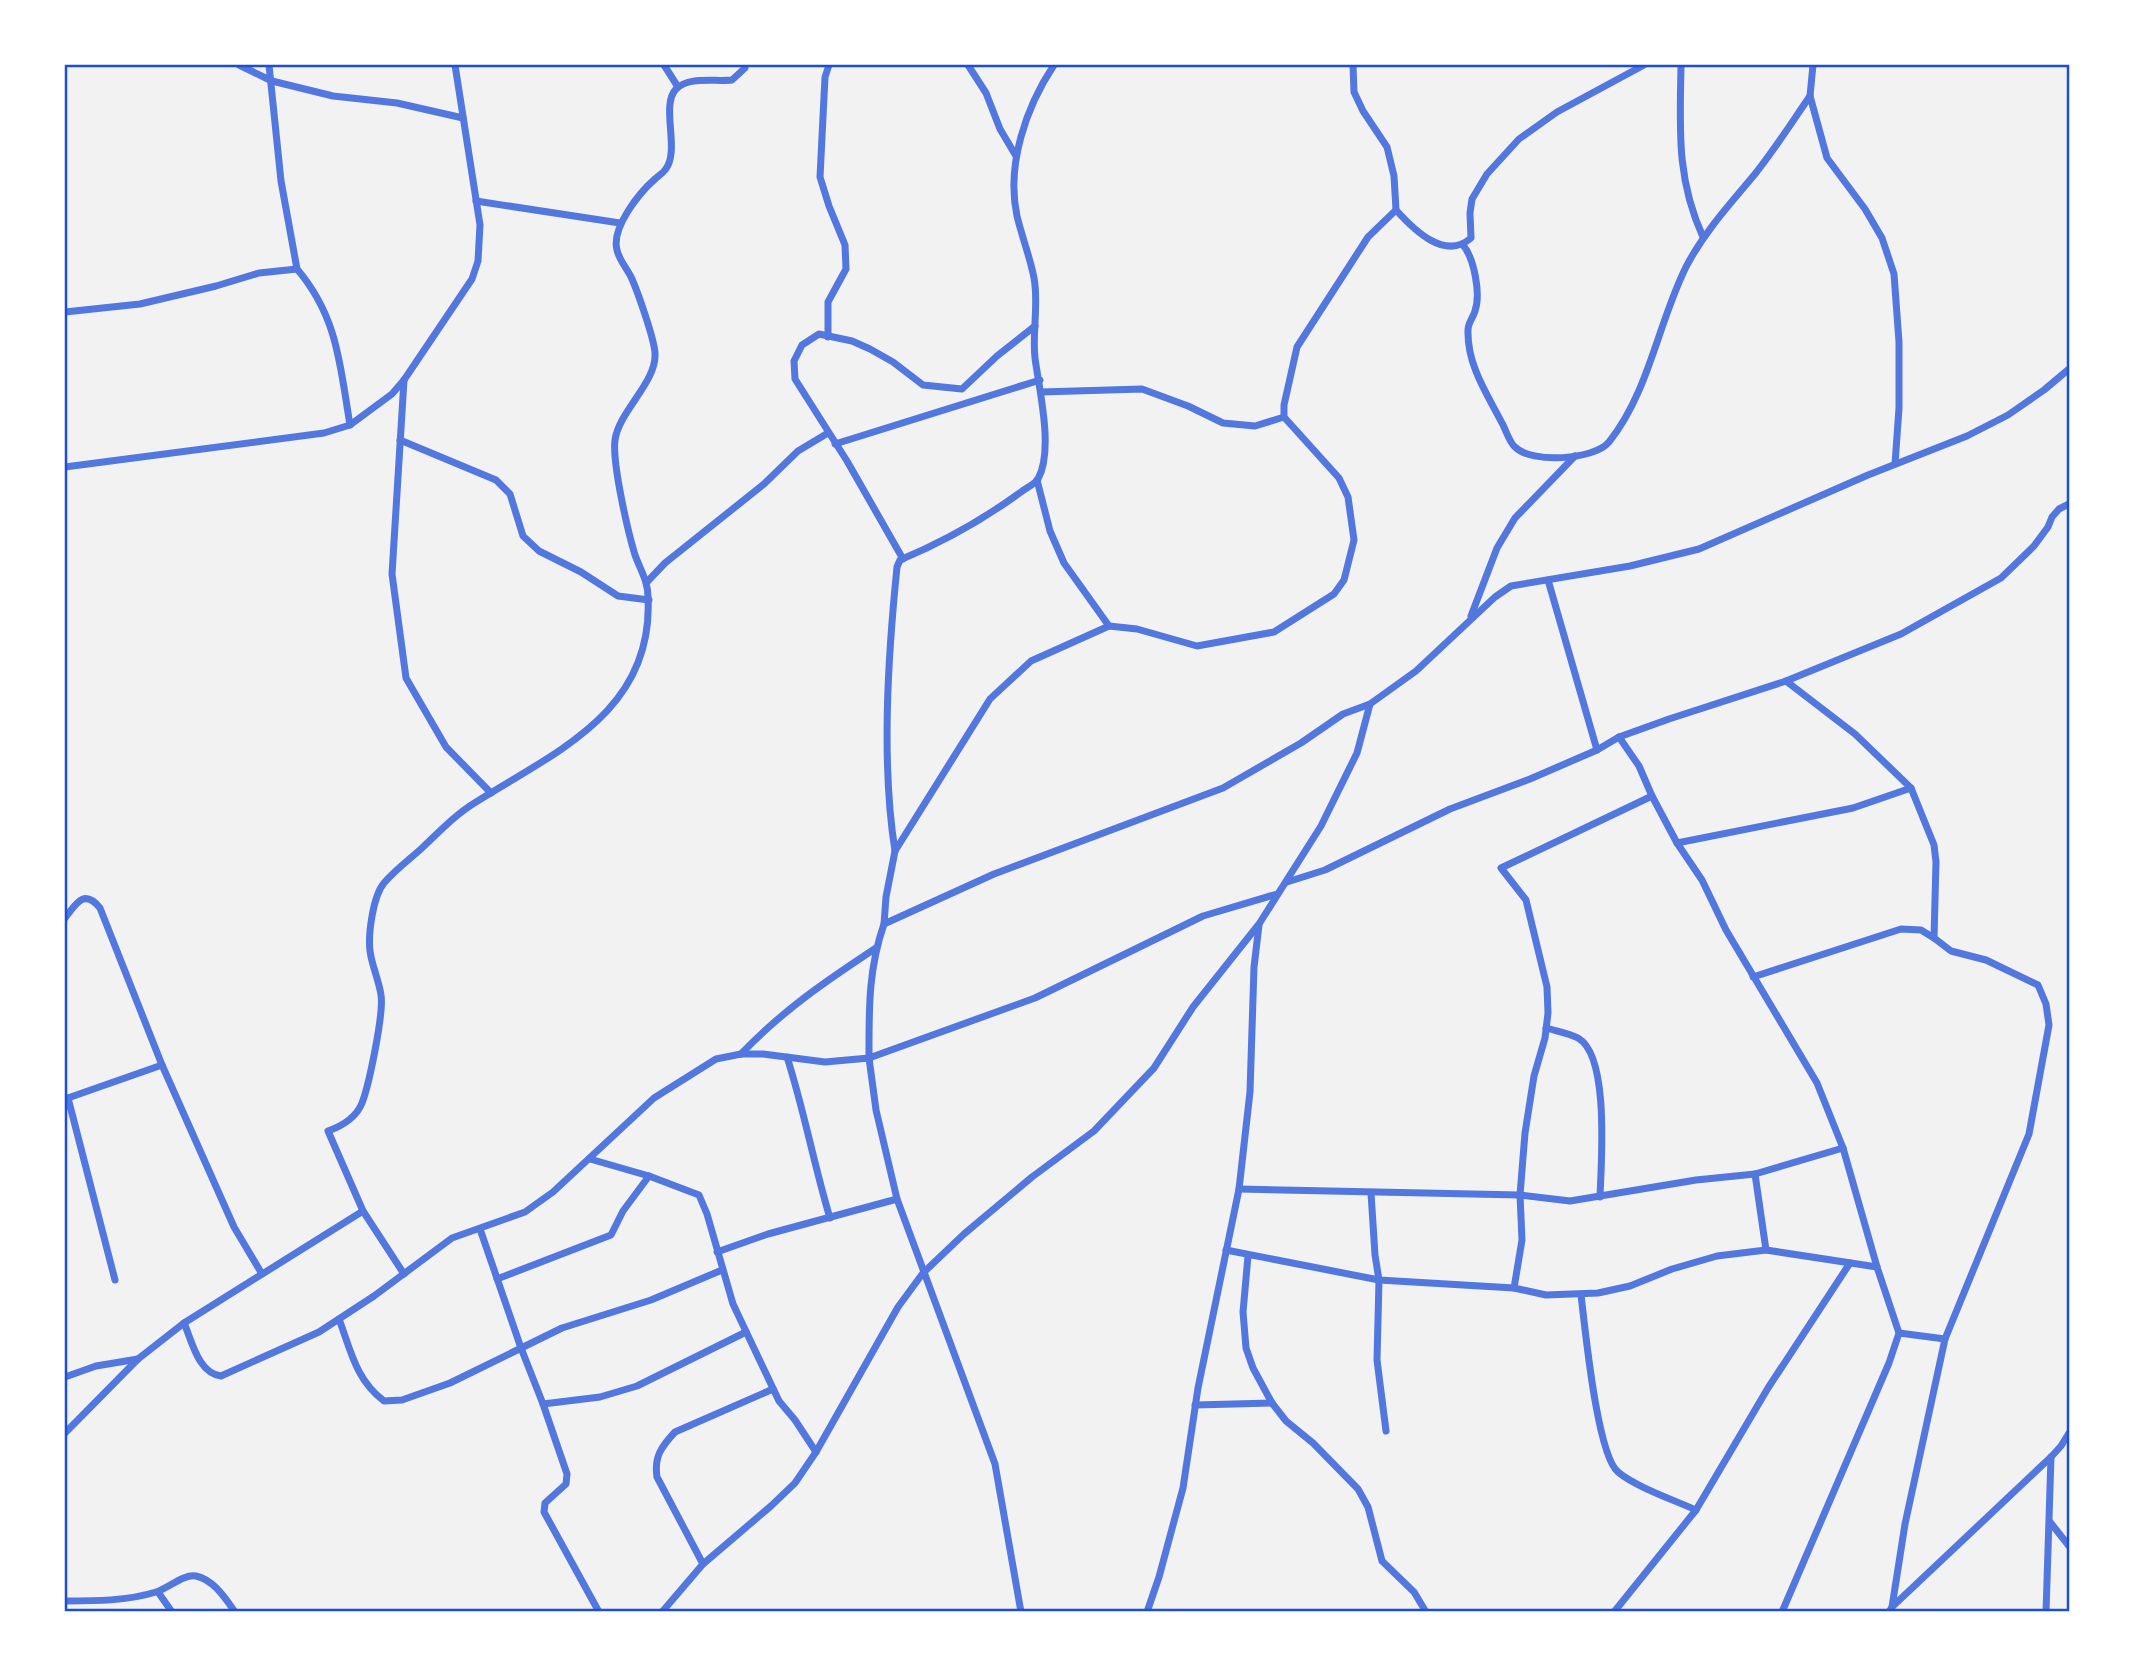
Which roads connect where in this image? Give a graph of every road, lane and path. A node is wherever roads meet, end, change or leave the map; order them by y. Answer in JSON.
{"nodes":[{"id":1,"x":239,"y":65,"type":"edge"},
{"id":2,"x":269,"y":65,"type":"edge"},
{"id":3,"x":455,"y":65,"type":"edge"},
{"id":4,"x":664,"y":65,"type":"edge"},
{"id":5,"x":745,"y":65,"type":"edge"},
{"id":6,"x":829,"y":65,"type":"edge"},
{"id":7,"x":968,"y":65,"type":"edge"},
{"id":8,"x":1054,"y":65,"type":"edge"},
{"id":9,"x":1353,"y":65,"type":"edge"},
{"id":10,"x":1644,"y":65,"type":"edge"},
{"id":11,"x":1681,"y":65,"type":"edge"},
{"id":12,"x":1813,"y":65,"type":"edge"},
{"id":13,"x":272,"y":81,"type":"junction"},
{"id":14,"x":678,"y":87,"type":"junction"},
{"id":15,"x":1810,"y":96,"type":"junction"},
{"id":16,"x":463,"y":118,"type":"junction"},
{"id":17,"x":1016,"y":157,"type":"junction"},
{"id":18,"x":476,"y":201,"type":"junction"},
{"id":19,"x":1396,"y":210,"type":"junction"},
{"id":20,"x":620,"y":223,"type":"junction"},
{"id":21,"x":1703,"y":237,"type":"junction"},
{"id":22,"x":1463,"y":245,"type":"junction"},
{"id":23,"x":297,"y":269,"type":"junction"},
{"id":24,"x":65,"y":312,"type":"edge"},
{"id":25,"x":1035,"y":326,"type":"junction"},
{"id":26,"x":828,"y":337,"type":"junction"},
{"id":27,"x":2069,"y":369,"type":"edge"},
{"id":28,"x":404,"y":380,"type":"junction"},
{"id":29,"x":1040,"y":380,"type":"junction"},
{"id":30,"x":1041,"y":392,"type":"junction"},
{"id":31,"x":1284,"y":417,"type":"junction"},
{"id":32,"x":349,"y":425,"type":"junction"},
{"id":33,"x":828,"y":433,"type":"junction"},
{"id":34,"x":400,"y":440,"type":"junction"},
{"id":35,"x":835,"y":444,"type":"junction"},
{"id":36,"x":1575,"y":456,"type":"junction"},
{"id":37,"x":1895,"y":464,"type":"junction"},
{"id":38,"x":65,"y":467,"type":"edge"},
{"id":39,"x":1037,"y":480,"type":"junction"},
{"id":40,"x":2069,"y":504,"type":"edge"},
{"id":41,"x":903,"y":559,"type":"junction"},
{"id":42,"x":1548,"y":580,"type":"junction"},
{"id":43,"x":647,"y":582,"type":"junction"},
{"id":44,"x":649,"y":600,"type":"junction"},
{"id":45,"x":1469,"y":620,"type":"junction"},
{"id":46,"x":1109,"y":626,"type":"junction"},
{"id":47,"x":1786,"y":681,"type":"junction"},
{"id":48,"x":1370,"y":704,"type":"junction"},
{"id":49,"x":1619,"y":737,"type":"junction"},
{"id":50,"x":1597,"y":750,"type":"junction"},
{"id":51,"x":1911,"y":788,"type":"junction"},
{"id":52,"x":491,"y":793,"type":"junction"},
{"id":53,"x":1652,"y":796,"type":"junction"},
{"id":54,"x":1677,"y":843,"type":"junction"},
{"id":55,"x":895,"y":851,"type":"junction"},
{"id":56,"x":1287,"y":881,"type":"junction"},
{"id":57,"x":1277,"y":894,"type":"junction"},
{"id":58,"x":65,"y":918,"type":"edge"},
{"id":59,"x":884,"y":924,"type":"junction"},
{"id":60,"x":1259,"y":925,"type":"junction"},
{"id":61,"x":1934,"y":938,"type":"junction"},
{"id":62,"x":876,"y":947,"type":"junction"},
{"id":63,"x":1754,"y":977,"type":"junction"},
{"id":64,"x":1546,"y":1028,"type":"junction"},
{"id":65,"x":741,"y":1054,"type":"junction"},
{"id":66,"x":787,"y":1057,"type":"junction"},
{"id":67,"x":869,"y":1058,"type":"junction"},
{"id":68,"x":162,"y":1065,"type":"junction"},
{"id":69,"x":66,"y":1099,"type":"edge"},
{"id":70,"x":1843,"y":1148,"type":"junction"},
{"id":71,"x":590,"y":1159,"type":"junction"},
{"id":72,"x":1755,"y":1174,"type":"junction"},
{"id":73,"x":649,"y":1176,"type":"junction"},
{"id":74,"x":1239,"y":1189,"type":"junction"},
{"id":75,"x":1371,"y":1193,"type":"junction"},
{"id":76,"x":1520,"y":1195,"type":"junction"},
{"id":77,"x":1600,"y":1197,"type":"junction"},
{"id":78,"x":897,"y":1199,"type":"junction"},
{"id":79,"x":363,"y":1211,"type":"junction"},
{"id":80,"x":830,"y":1218,"type":"junction"},
{"id":81,"x":480,"y":1229,"type":"junction"},
{"id":82,"x":1226,"y":1250,"type":"junction"},
{"id":83,"x":1766,"y":1250,"type":"junction"},
{"id":84,"x":717,"y":1252,"type":"junction"},
{"id":85,"x":1248,"y":1256,"type":"junction"},
{"id":86,"x":1850,"y":1263,"type":"junction"},
{"id":87,"x":1877,"y":1267,"type":"junction"},
{"id":88,"x":722,"y":1270,"type":"junction"},
{"id":89,"x":923,"y":1273,"type":"junction"},
{"id":90,"x":262,"y":1274,"type":"junction"},
{"id":91,"x":404,"y":1274,"type":"junction"},
{"id":92,"x":497,"y":1279,"type":"junction"},
{"id":93,"x":115,"y":1280,"type":"dead end"},
{"id":94,"x":1379,"y":1280,"type":"junction"},
{"id":95,"x":1514,"y":1288,"type":"junction"},
{"id":96,"x":1581,"y":1294,"type":"junction"},
{"id":97,"x":339,"y":1319,"type":"junction"},
{"id":98,"x":184,"y":1323,"type":"junction"},
{"id":99,"x":746,"y":1332,"type":"junction"},
{"id":100,"x":1899,"y":1333,"type":"junction"},
{"id":101,"x":1945,"y":1339,"type":"junction"},
{"id":102,"x":520,"y":1348,"type":"junction"},
{"id":103,"x":138,"y":1359,"type":"junction"},
{"id":104,"x":65,"y":1377,"type":"edge"},
{"id":105,"x":773,"y":1389,"type":"junction"},
{"id":106,"x":1272,"y":1403,"type":"junction"},
{"id":107,"x":543,"y":1404,"type":"junction"},
{"id":108,"x":1195,"y":1405,"type":"junction"},
{"id":109,"x":1386,"y":1431,"type":"dead end"},
{"id":110,"x":65,"y":1433,"type":"edge"},
{"id":111,"x":2069,"y":1433,"type":"edge"},
{"id":112,"x":2065,"y":1447,"type":"edge"},
{"id":113,"x":816,"y":1452,"type":"junction"},
{"id":114,"x":2051,"y":1457,"type":"junction"},
{"id":115,"x":1696,"y":1510,"type":"junction"},
{"id":116,"x":2050,"y":1522,"type":"junction"},
{"id":117,"x":2069,"y":1546,"type":"edge"},
{"id":118,"x":703,"y":1564,"type":"junction"},
{"id":119,"x":158,"y":1592,"type":"junction"},
{"id":120,"x":65,"y":1601,"type":"edge"},
{"id":121,"x":1891,"y":1610,"type":"edge"},
{"id":122,"x":665,"y":1611,"type":"edge"},
{"id":123,"x":172,"y":1612,"type":"edge"},
{"id":124,"x":235,"y":1612,"type":"edge"},
{"id":125,"x":599,"y":1612,"type":"edge"},
{"id":126,"x":1021,"y":1612,"type":"edge"},
{"id":127,"x":1147,"y":1612,"type":"edge"},
{"id":128,"x":1426,"y":1612,"type":"edge"},
{"id":129,"x":1615,"y":1612,"type":"edge"},
{"id":130,"x":1782,"y":1612,"type":"edge"},
{"id":131,"x":2046,"y":1612,"type":"edge"}],
"edges":[{"from":1,"to":13,"type":"street"},
{"from":2,"to":13,"type":"street"},
{"from":3,"to":16,"type":"street"},
{"from":4,"to":14,"type":"street"},
{"from":5,"to":14,"type":"street"},
{"from":6,"to":26,"type":"street"},
{"from":7,"to":17,"type":"street"},
{"from":8,"to":17,"type":"street"},
{"from":9,"to":19,"type":"street"},
{"from":10,"to":22,"type":"street"},
{"from":11,"to":21,"type":"street"},
{"from":12,"to":15,"type":"street"},
{"from":13,"to":16,"type":"street"},
{"from":13,"to":23,"type":"street"},
{"from":14,"to":20,"type":"street"},
{"from":15,"to":21,"type":"street"},
{"from":15,"to":37,"type":"street"},
{"from":16,"to":18,"type":"street"},
{"from":17,"to":25,"type":"street"},
{"from":18,"to":20,"type":"street"},
{"from":18,"to":28,"type":"street"},
{"from":19,"to":22,"type":"street"},
{"from":19,"to":31,"type":"street"},
{"from":20,"to":43,"type":"street"},
{"from":21,"to":36,"type":"street"},
{"from":22,"to":36,"type":"street"},
{"from":23,"to":24,"type":"street"},
{"from":23,"to":32,"type":"street"},
{"from":25,"to":26,"type":"street"},
{"from":25,"to":29,"type":"street"},
{"from":26,"to":33,"type":"street"},
{"from":27,"to":37,"type":"street"},
{"from":28,"to":32,"type":"street"},
{"from":28,"to":34,"type":"street"},
{"from":29,"to":30,"type":"street"},
{"from":29,"to":35,"type":"street"},
{"from":30,"to":31,"type":"street"},
{"from":30,"to":39,"type":"street"},
{"from":31,"to":46,"type":"street"},
{"from":32,"to":38,"type":"street"},
{"from":33,"to":35,"type":"street"},
{"from":33,"to":43,"type":"street"},
{"from":34,"to":44,"type":"street"},
{"from":34,"to":52,"type":"street"},
{"from":35,"to":41,"type":"street"},
{"from":36,"to":45,"type":"street"},
{"from":37,"to":42,"type":"street"},
{"from":39,"to":41,"type":"street"},
{"from":39,"to":46,"type":"street"},
{"from":40,"to":47,"type":"street"},
{"from":41,"to":55,"type":"street"},
{"from":42,"to":45,"type":"street"},
{"from":42,"to":50,"type":"street"},
{"from":43,"to":44,"type":"street"},
{"from":44,"to":52,"type":"street"},
{"from":45,"to":48,"type":"street"},
{"from":46,"to":55,"type":"street"},
{"from":47,"to":49,"type":"street"},
{"from":47,"to":51,"type":"street"},
{"from":48,"to":56,"type":"street"},
{"from":48,"to":59,"type":"street"},
{"from":49,"to":50,"type":"street"},
{"from":49,"to":53,"type":"street"},
{"from":50,"to":56,"type":"street"},
{"from":51,"to":54,"type":"street"},
{"from":51,"to":61,"type":"street"},
{"from":52,"to":79,"type":"street"},
{"from":53,"to":54,"type":"street"},
{"from":53,"to":64,"type":"street"},
{"from":54,"to":63,"type":"street"},
{"from":55,"to":59,"type":"street"},
{"from":56,"to":57,"type":"street"},
{"from":57,"to":60,"type":"street"},
{"from":57,"to":67,"type":"street"},
{"from":58,"to":68,"type":"street"},
{"from":59,"to":62,"type":"street"},
{"from":60,"to":74,"type":"street"},
{"from":60,"to":89,"type":"street"},
{"from":61,"to":63,"type":"street"},
{"from":61,"to":101,"type":"street"},
{"from":62,"to":65,"type":"street"},
{"from":62,"to":67,"type":"street"},
{"from":63,"to":70,"type":"street"},
{"from":64,"to":76,"type":"street"},
{"from":64,"to":77,"type":"street"},
{"from":65,"to":66,"type":"street"},
{"from":65,"to":71,"type":"street"},
{"from":66,"to":67,"type":"street"},
{"from":66,"to":80,"type":"street"},
{"from":67,"to":78,"type":"street"},
{"from":68,"to":69,"type":"street"},
{"from":68,"to":90,"type":"street"},
{"from":69,"to":93,"type":"street"},
{"from":70,"to":72,"type":"street"},
{"from":70,"to":87,"type":"street"},
{"from":71,"to":73,"type":"street"},
{"from":71,"to":81,"type":"street"},
{"from":72,"to":77,"type":"street"},
{"from":72,"to":83,"type":"street"},
{"from":73,"to":84,"type":"street"},
{"from":73,"to":92,"type":"street"},
{"from":74,"to":75,"type":"street"},
{"from":74,"to":82,"type":"street"},
{"from":75,"to":76,"type":"street"},
{"from":75,"to":94,"type":"street"},
{"from":76,"to":77,"type":"street"},
{"from":76,"to":95,"type":"street"},
{"from":78,"to":80,"type":"street"},
{"from":78,"to":89,"type":"street"},
{"from":79,"to":90,"type":"street"},
{"from":79,"to":91,"type":"street"},
{"from":80,"to":84,"type":"street"},
{"from":81,"to":91,"type":"street"},
{"from":81,"to":92,"type":"street"},
{"from":82,"to":85,"type":"street"},
{"from":82,"to":108,"type":"street"},
{"from":83,"to":86,"type":"street"},
{"from":83,"to":96,"type":"street"},
{"from":84,"to":88,"type":"street"},
{"from":85,"to":94,"type":"street"},
{"from":85,"to":106,"type":"street"},
{"from":86,"to":87,"type":"street"},
{"from":86,"to":115,"type":"street"},
{"from":87,"to":100,"type":"street"},
{"from":88,"to":99,"type":"street"},
{"from":88,"to":102,"type":"street"},
{"from":89,"to":113,"type":"street"},
{"from":89,"to":126,"type":"street"},
{"from":90,"to":98,"type":"street"},
{"from":91,"to":97,"type":"street"},
{"from":92,"to":102,"type":"street"},
{"from":94,"to":95,"type":"street"},
{"from":94,"to":109,"type":"street"},
{"from":95,"to":96,"type":"street"},
{"from":96,"to":115,"type":"street"},
{"from":97,"to":98,"type":"street"},
{"from":97,"to":102,"type":"street"},
{"from":98,"to":103,"type":"street"},
{"from":99,"to":105,"type":"street"},
{"from":99,"to":107,"type":"street"},
{"from":100,"to":101,"type":"street"},
{"from":100,"to":130,"type":"street"},
{"from":101,"to":121,"type":"street"},
{"from":102,"to":107,"type":"street"},
{"from":103,"to":104,"type":"street"},
{"from":103,"to":110,"type":"street"},
{"from":105,"to":113,"type":"street"},
{"from":105,"to":118,"type":"street"},
{"from":106,"to":108,"type":"street"},
{"from":106,"to":128,"type":"street"},
{"from":107,"to":125,"type":"street"},
{"from":108,"to":127,"type":"street"},
{"from":111,"to":112,"type":"street"},
{"from":112,"to":114,"type":"street"},
{"from":113,"to":118,"type":"street"},
{"from":114,"to":116,"type":"street"},
{"from":114,"to":121,"type":"street"},
{"from":115,"to":129,"type":"street"},
{"from":116,"to":117,"type":"street"},
{"from":116,"to":131,"type":"street"},
{"from":118,"to":122,"type":"street"},
{"from":119,"to":120,"type":"street"},
{"from":119,"to":123,"type":"street"},
{"from":119,"to":124,"type":"street"}]}
